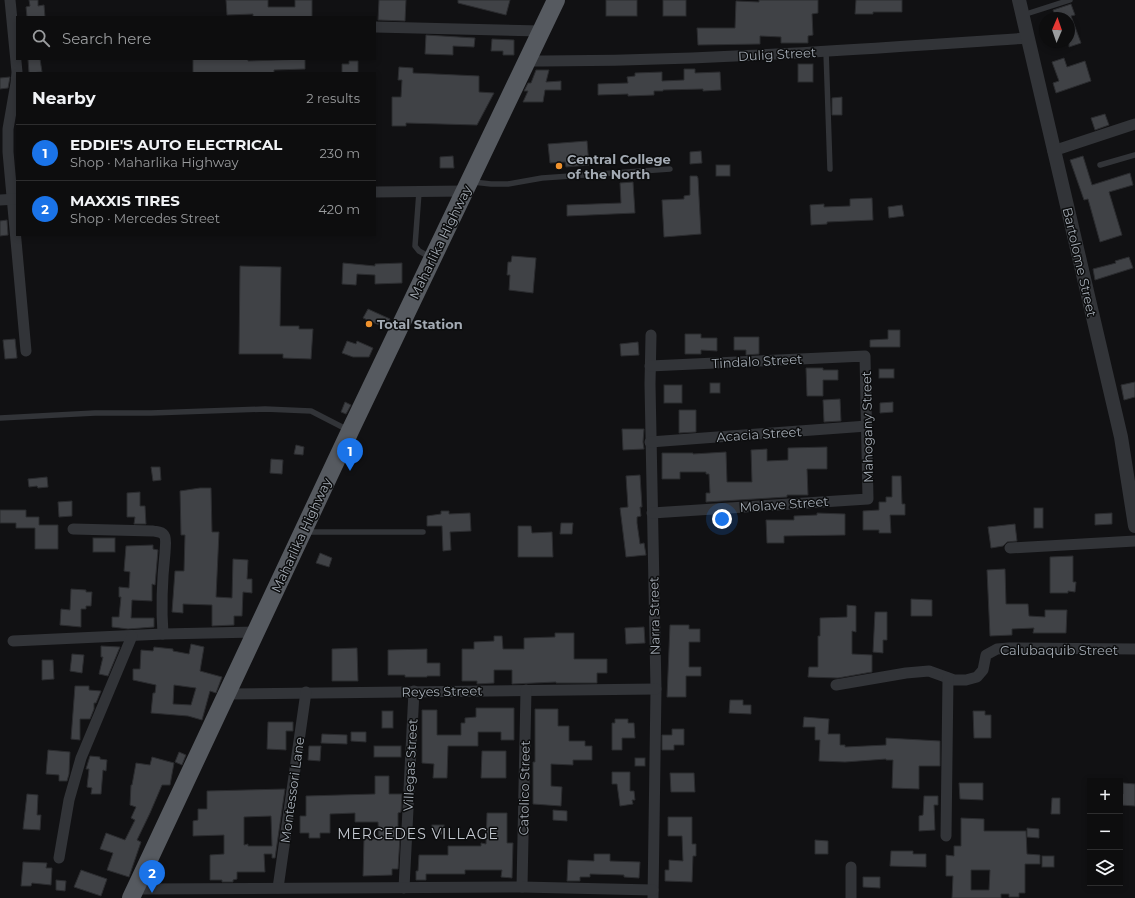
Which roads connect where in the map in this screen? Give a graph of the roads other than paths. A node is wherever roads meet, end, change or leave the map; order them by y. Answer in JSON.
{"nodes":[{"id":1,"x":10,"y":0,"type":"edge"},
{"id":2,"x":556,"y":0,"type":"edge"},
{"id":3,"x":1019,"y":0,"type":"edge"},
{"id":4,"x":1070,"y":0,"type":"edge"},
{"id":5,"x":1061,"y":1,"type":"edge"},
{"id":6,"x":1022,"y":15,"type":"junction"},
{"id":7,"x":376,"y":27,"type":"edge"},
{"id":8,"x":541,"y":31,"type":"junction"},
{"id":9,"x":1028,"y":38,"type":"junction"},
{"id":10,"x":826,"y":51,"type":"junction"},
{"id":11,"x":526,"y":61,"type":"junction"},
{"id":12,"x":17,"y":72,"type":"edge"},
{"id":13,"x":16,"y":83,"type":"edge"},
{"id":14,"x":1135,"y":124,"type":"edge"},
{"id":15,"x":1053,"y":151,"type":"junction"},
{"id":16,"x":1135,"y":155,"type":"edge"},
{"id":17,"x":1100,"y":165,"type":"dead end"},
{"id":18,"x":670,"y":170,"type":"dead end"},
{"id":19,"x":830,"y":170,"type":"dead end"},
{"id":20,"x":467,"y":186,"type":"junction"},
{"id":21,"x":376,"y":192,"type":"edge"},
{"id":22,"x":419,"y":192,"type":"junction"},
{"id":23,"x":15,"y":199,"type":"edge"},
{"id":24,"x":0,"y":200,"type":"edge"},
{"id":25,"x":16,"y":213,"type":"edge"},
{"id":26,"x":18,"y":236,"type":"edge"},
{"id":27,"x":433,"y":258,"type":"junction"},
{"id":28,"x":651,"y":335,"type":"dead end"},
{"id":29,"x":26,"y":351,"type":"dead end"},
{"id":30,"x":865,"y":356,"type":"joint"},
{"id":31,"x":650,"y":366,"type":"junction"},
{"id":32,"x":0,"y":418,"type":"edge"},
{"id":33,"x":867,"y":426,"type":"junction"},
{"id":34,"x":350,"y":431,"type":"junction"},
{"id":35,"x":650,"y":442,"type":"junction"},
{"id":36,"x":1131,"y":481,"type":"edge"},
{"id":37,"x":868,"y":499,"type":"joint"},
{"id":38,"x":652,"y":513,"type":"junction"},
{"id":39,"x":1135,"y":526,"type":"edge"},
{"id":40,"x":72,"y":529,"type":"dead end"},
{"id":41,"x":303,"y":532,"type":"junction"},
{"id":42,"x":423,"y":532,"type":"dead end"},
{"id":43,"x":1135,"y":541,"type":"edge"},
{"id":44,"x":1010,"y":548,"type":"dead end"},
{"id":45,"x":256,"y":632,"type":"junction"},
{"id":46,"x":163,"y":634,"type":"junction"},
{"id":47,"x":132,"y":636,"type":"junction"},
{"id":48,"x":12,"y":641,"type":"dead end"},
{"id":49,"x":1135,"y":650,"type":"edge"},
{"id":50,"x":948,"y":678,"type":"junction"},
{"id":51,"x":836,"y":685,"type":"dead end"},
{"id":52,"x":656,"y":689,"type":"junction"},
{"id":53,"x":526,"y":690,"type":"junction"},
{"id":54,"x":414,"y":691,"type":"junction"},
{"id":55,"x":306,"y":692,"type":"junction"},
{"id":56,"x":228,"y":694,"type":"junction"},
{"id":57,"x":946,"y":836,"type":"dead end"},
{"id":58,"x":59,"y":858,"type":"dead end"},
{"id":59,"x":852,"y":867,"type":"dead end"},
{"id":60,"x":522,"y":887,"type":"junction"},
{"id":61,"x":404,"y":888,"type":"junction"},
{"id":62,"x":274,"y":892,"type":"edge"},
{"id":63,"x":134,"y":893,"type":"edge"},
{"id":64,"x":653,"y":894,"type":"edge"},
{"id":65,"x":851,"y":898,"type":"edge"}],
"edges":[{"from":1,"to":12,"type":"street"},
{"from":2,"to":8,"type":"highway","name":"Maharlika Highway"},
{"from":3,"to":6,"type":"street","name":"Bartolome Street"},
{"from":4,"to":5,"type":"lane"},
{"from":5,"to":6,"type":"lane"},
{"from":6,"to":9,"type":"street","name":"Bartolome Street"},
{"from":7,"to":8,"type":"street"},
{"from":8,"to":11,"type":"highway","name":"Maharlika Highway"},
{"from":9,"to":10,"type":"street","name":"Dulig Street"},
{"from":9,"to":15,"type":"street","name":"Bartolome Street"},
{"from":10,"to":11,"type":"street","name":"Dulig Street"},
{"from":10,"to":19,"type":"lane"},
{"from":11,"to":20,"type":"highway","name":"Maharlika Highway"},
{"from":13,"to":23,"type":"street"},
{"from":14,"to":15,"type":"street"},
{"from":15,"to":36,"type":"street","name":"Bartolome Street"},
{"from":16,"to":17,"type":"lane"},
{"from":18,"to":20,"type":"lane"},
{"from":20,"to":22,"type":"street"},
{"from":20,"to":27,"type":"highway","name":"Maharlika Highway"},
{"from":21,"to":22,"type":"street"},
{"from":22,"to":27,"type":"lane"},
{"from":23,"to":24,"type":"street"},
{"from":23,"to":25,"type":"street"},
{"from":26,"to":29,"type":"street"},
{"from":27,"to":34,"type":"highway","name":"Maharlika Highway"},
{"from":28,"to":31,"type":"street","name":"Narra Street"},
{"from":30,"to":31,"type":"street","name":"Tindalo Street"},
{"from":30,"to":33,"type":"street","name":"Mahogany Street"},
{"from":31,"to":35,"type":"street","name":"Narra Street"},
{"from":32,"to":34,"type":"lane"},
{"from":33,"to":35,"type":"street","name":"Acacia Street"},
{"from":33,"to":37,"type":"street","name":"Mahogany Street"},
{"from":34,"to":41,"type":"highway","name":"Maharlika Highway"},
{"from":35,"to":38,"type":"street","name":"Narra Street"},
{"from":36,"to":39,"type":"street","name":"Bartolome Street"},
{"from":37,"to":38,"type":"street","name":"Molave Street"},
{"from":38,"to":52,"type":"street","name":"Narra Street"},
{"from":40,"to":46,"type":"street"},
{"from":41,"to":42,"type":"lane"},
{"from":41,"to":45,"type":"highway","name":"Maharlika Highway"},
{"from":43,"to":44,"type":"street"},
{"from":45,"to":46,"type":"street"},
{"from":45,"to":56,"type":"highway","name":"Maharlika Highway"},
{"from":46,"to":47,"type":"street"},
{"from":47,"to":48,"type":"street"},
{"from":47,"to":58,"type":"street"},
{"from":49,"to":50,"type":"street","name":"Calubaquib Street"},
{"from":50,"to":51,"type":"street","name":"Calubaquib Street"},
{"from":50,"to":57,"type":"street"},
{"from":52,"to":53,"type":"street","name":"Reyes Street"},
{"from":52,"to":64,"type":"street","name":"Narra Street"},
{"from":53,"to":54,"type":"street","name":"Reyes Street"},
{"from":53,"to":60,"type":"street","name":"Catolico Street"},
{"from":54,"to":55,"type":"street","name":"Reyes Street"},
{"from":54,"to":61,"type":"street","name":"Villegas Street"},
{"from":55,"to":56,"type":"street","name":"Reyes Street"},
{"from":55,"to":62,"type":"street","name":"Montessori Lane"},
{"from":56,"to":63,"type":"highway","name":"Maharlika Highway"},
{"from":59,"to":65,"type":"street"},
{"from":60,"to":61,"type":"street"},
{"from":60,"to":64,"type":"street"},
{"from":61,"to":62,"type":"street"},
{"from":62,"to":63,"type":"street"}]}
